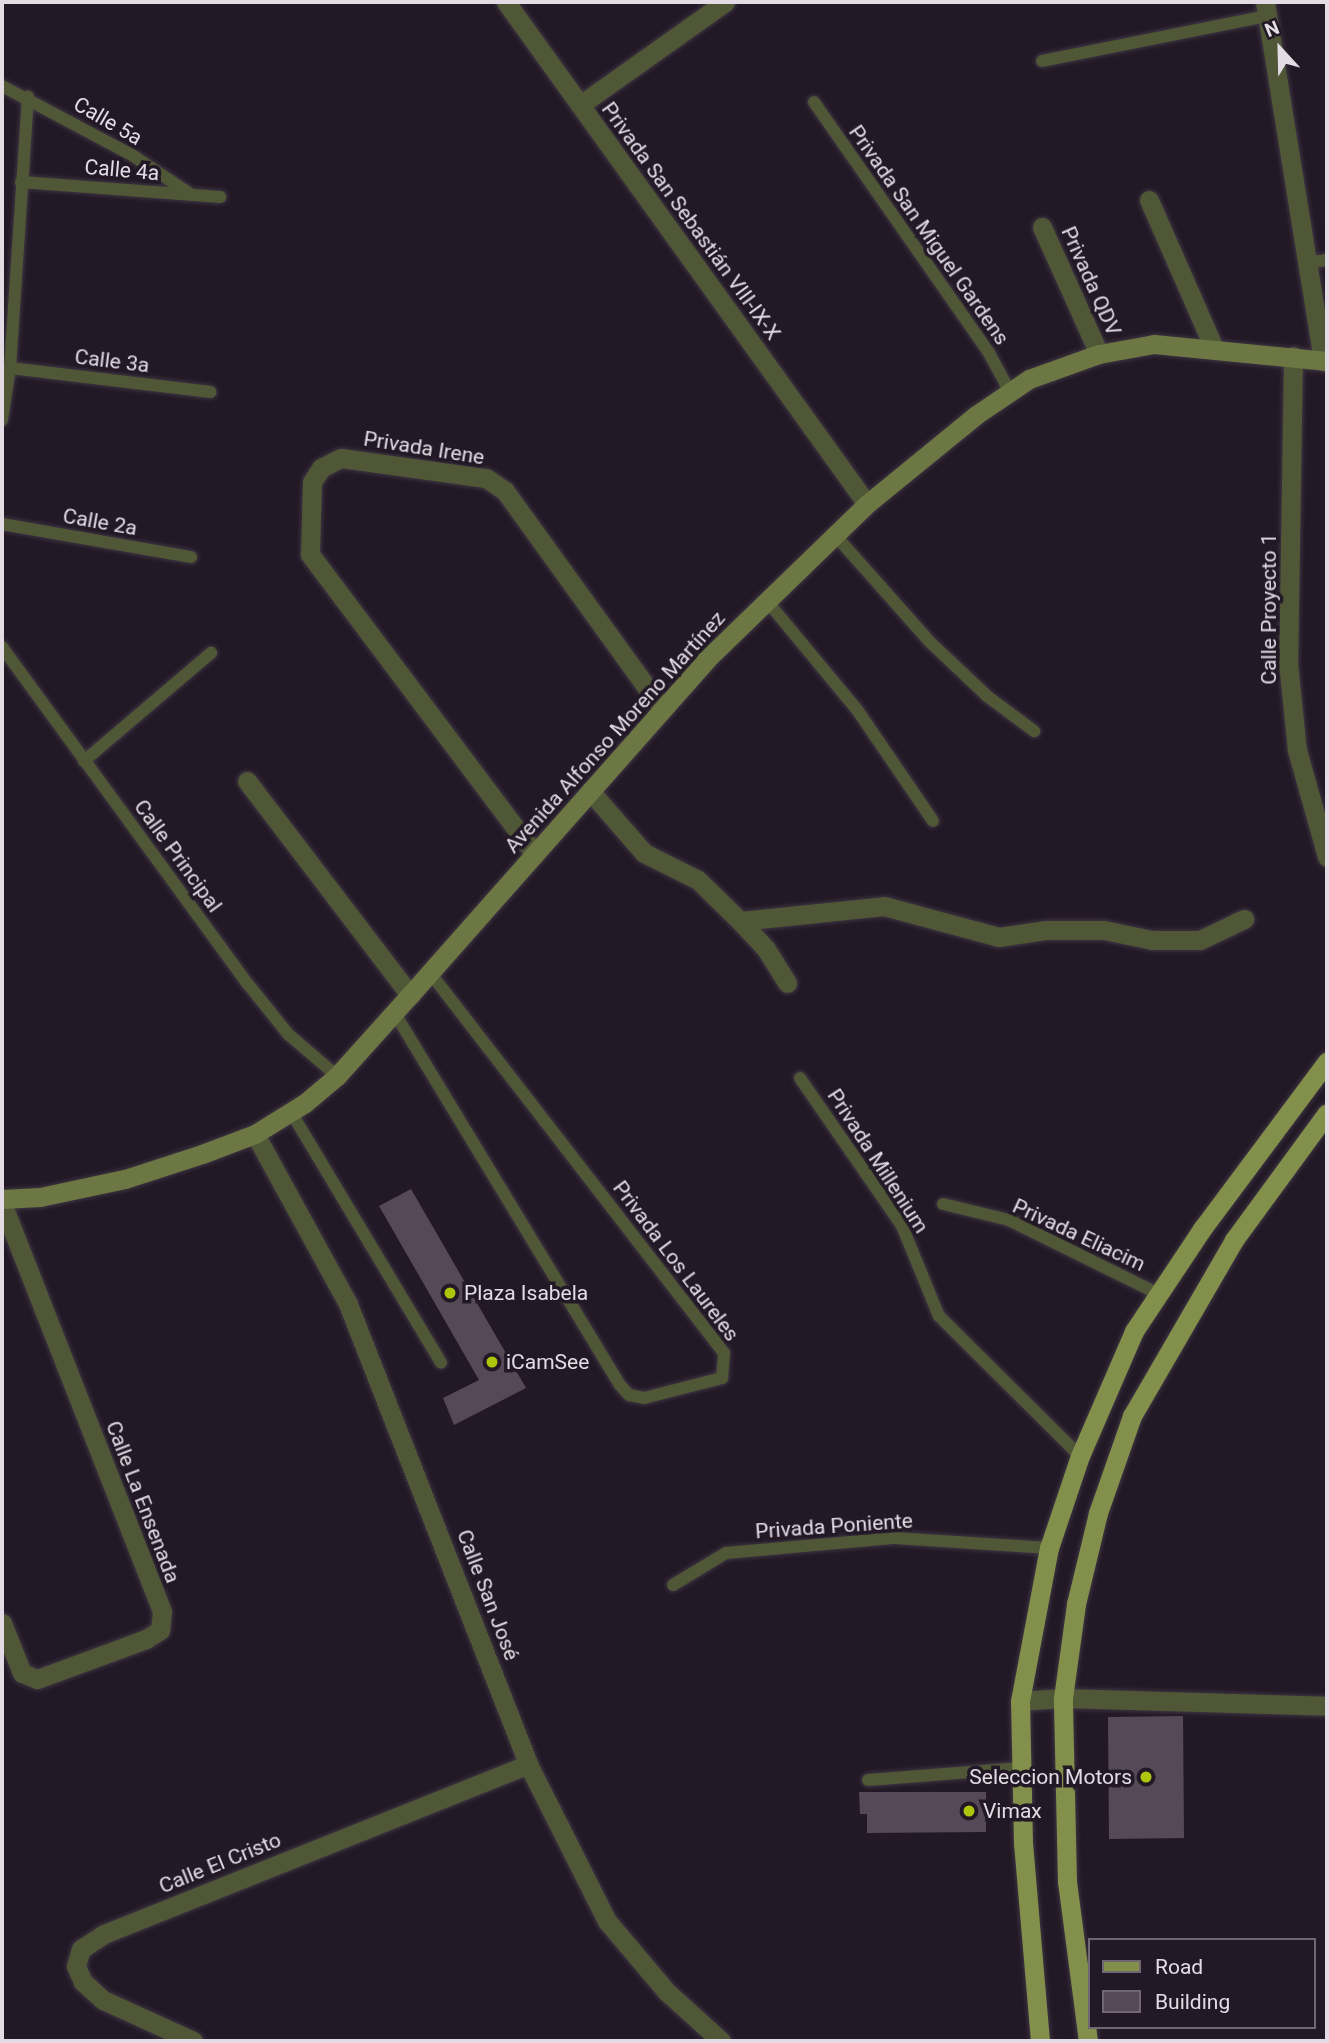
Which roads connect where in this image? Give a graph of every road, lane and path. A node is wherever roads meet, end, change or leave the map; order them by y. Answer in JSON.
{"nodes":[{"id":1,"x":506,"y":2,"type":"edge"},
{"id":2,"x":725,"y":2,"type":"edge"},
{"id":3,"x":1266,"y":9,"type":"edge"},
{"id":4,"x":1042,"y":61,"type":"dead end"},
{"id":5,"x":2,"y":86,"type":"edge"},
{"id":6,"x":28,"y":97,"type":"junction"},
{"id":7,"x":814,"y":102,"type":"dead end"},
{"id":8,"x":580,"y":105,"type":"junction"},
{"id":9,"x":21,"y":182,"type":"junction"},
{"id":10,"x":192,"y":195,"type":"junction"},
{"id":11,"x":220,"y":197,"type":"dead end"},
{"id":12,"x":1149,"y":200,"type":"dead end"},
{"id":13,"x":1042,"y":227,"type":"dead end"},
{"id":14,"x":1327,"y":260,"type":"edge"},
{"id":15,"x":1307,"y":263,"type":"junction"},
{"id":16,"x":1214,"y":348,"type":"junction"},
{"id":17,"x":1098,"y":354,"type":"junction"},
{"id":18,"x":1293,"y":356,"type":"junction"},
{"id":19,"x":1325,"y":361,"type":"edge"},
{"id":20,"x":10,"y":368,"type":"junction"},
{"id":21,"x":211,"y":392,"type":"dead end"},
{"id":22,"x":1010,"y":392,"type":"junction"},
{"id":23,"x":2,"y":420,"type":"edge"},
{"id":24,"x":867,"y":504,"type":"junction"},
{"id":25,"x":2,"y":524,"type":"edge"},
{"id":26,"x":835,"y":535,"type":"junction"},
{"id":27,"x":191,"y":557,"type":"dead end"},
{"id":28,"x":767,"y":601,"type":"junction"},
{"id":29,"x":2,"y":647,"type":"edge"},
{"id":30,"x":211,"y":653,"type":"dead end"},
{"id":31,"x":662,"y":709,"type":"junction"},
{"id":32,"x":1034,"y":731,"type":"dead end"},
{"id":33,"x":84,"y":761,"type":"junction"},
{"id":34,"x":247,"y":781,"type":"dead end"},
{"id":35,"x":590,"y":791,"type":"junction"},
{"id":36,"x":933,"y":821,"type":"dead end"},
{"id":37,"x":535,"y":854,"type":"junction"},
{"id":38,"x":1327,"y":858,"type":"edge"},
{"id":39,"x":1244,"y":919,"type":"dead end"},
{"id":40,"x":740,"y":921,"type":"junction"},
{"id":41,"x":430,"y":973,"type":"junction"},
{"id":42,"x":787,"y":983,"type":"dead end"},
{"id":43,"x":410,"y":995,"type":"junction"},
{"id":44,"x":394,"y":1012,"type":"junction"},
{"id":45,"x":1327,"y":1061,"type":"edge"},
{"id":46,"x":337,"y":1076,"type":"junction"},
{"id":47,"x":800,"y":1079,"type":"dead end"},
{"id":48,"x":291,"y":1112,"type":"junction"},
{"id":49,"x":1327,"y":1113,"type":"edge"},
{"id":50,"x":255,"y":1135,"type":"junction"},
{"id":51,"x":2,"y":1201,"type":"edge"},
{"id":52,"x":943,"y":1204,"type":"dead end"},
{"id":53,"x":1157,"y":1293,"type":"junction"},
{"id":54,"x":441,"y":1363,"type":"dead end"},
{"id":55,"x":1080,"y":1457,"type":"junction"},
{"id":56,"x":1049,"y":1548,"type":"junction"},
{"id":57,"x":673,"y":1585,"type":"dead end"},
{"id":58,"x":2,"y":1623,"type":"edge"},
{"id":59,"x":1063,"y":1698,"type":"junction"},
{"id":60,"x":1020,"y":1701,"type":"junction"},
{"id":61,"x":1327,"y":1706,"type":"edge"},
{"id":62,"x":528,"y":1764,"type":"junction"},
{"id":63,"x":1022,"y":1768,"type":"junction"},
{"id":64,"x":868,"y":1780,"type":"dead end"},
{"id":65,"x":193,"y":2041,"type":"edge"},
{"id":66,"x":721,"y":2041,"type":"edge"},
{"id":67,"x":1040,"y":2041,"type":"edge"},
{"id":68,"x":1088,"y":2041,"type":"edge"}],
"edges":[{"from":1,"to":8,"type":"street","name":"Privada San Sebastián VIII-IX-X"},
{"from":2,"to":8,"type":"street"},
{"from":3,"to":4,"type":"lane"},
{"from":3,"to":15,"type":"street"},
{"from":5,"to":6,"type":"lane","name":"Calle 5a"},
{"from":6,"to":9,"type":"lane"},
{"from":6,"to":10,"type":"lane","name":"Calle 5a"},
{"from":7,"to":22,"type":"lane","name":"Privada San Miguel Gardens"},
{"from":8,"to":24,"type":"street","name":"Privada San Sebastián VIII-IX-X"},
{"from":9,"to":10,"type":"lane","name":"Calle 4a"},
{"from":9,"to":20,"type":"lane"},
{"from":10,"to":11,"type":"lane","name":"Calle 4a"},
{"from":12,"to":16,"type":"street"},
{"from":13,"to":17,"type":"street","name":"Privada QDV"},
{"from":14,"to":15,"type":"lane"},
{"from":15,"to":19,"type":"street"},
{"from":16,"to":17,"type":"main road","name":"Avenida Alfonso Moreno Martínez"},
{"from":16,"to":18,"type":"main road","name":"Avenida Alfonso Moreno Martínez"},
{"from":17,"to":22,"type":"main road","name":"Avenida Alfonso Moreno Martínez"},
{"from":18,"to":19,"type":"main road","name":"Avenida Alfonso Moreno Martínez"},
{"from":18,"to":38,"type":"street","name":"Calle Proyecto 1"},
{"from":20,"to":21,"type":"lane","name":"Calle 3a"},
{"from":20,"to":23,"type":"lane"},
{"from":22,"to":24,"type":"main road","name":"Avenida Alfonso Moreno Martínez"},
{"from":24,"to":26,"type":"main road","name":"Avenida Alfonso Moreno Martínez"},
{"from":25,"to":27,"type":"lane","name":"Calle 2a"},
{"from":26,"to":28,"type":"main road","name":"Avenida Alfonso Moreno Martínez"},
{"from":26,"to":32,"type":"lane"},
{"from":28,"to":31,"type":"main road","name":"Avenida Alfonso Moreno Martínez"},
{"from":28,"to":36,"type":"lane"},
{"from":29,"to":33,"type":"lane","name":"Calle Principal"},
{"from":30,"to":33,"type":"lane"},
{"from":31,"to":35,"type":"main road","name":"Avenida Alfonso Moreno Martínez"},
{"from":31,"to":37,"type":"street","name":"Privada Irene"},
{"from":33,"to":46,"type":"lane","name":"Calle Principal"},
{"from":34,"to":43,"type":"street"},
{"from":35,"to":37,"type":"main road","name":"Avenida Alfonso Moreno Martínez"},
{"from":35,"to":40,"type":"street"},
{"from":37,"to":41,"type":"main road","name":"Avenida Alfonso Moreno Martínez"},
{"from":39,"to":40,"type":"street"},
{"from":40,"to":42,"type":"street"},
{"from":41,"to":43,"type":"main road","name":"Avenida Alfonso Moreno Martínez"},
{"from":41,"to":44,"type":"lane","name":"Privada Los Laureles"},
{"from":43,"to":44,"type":"main road","name":"Avenida Alfonso Moreno Martínez"},
{"from":44,"to":46,"type":"main road","name":"Avenida Alfonso Moreno Martínez"},
{"from":45,"to":53,"type":"main road"},
{"from":46,"to":48,"type":"main road","name":"Avenida Alfonso Moreno Martínez"},
{"from":47,"to":55,"type":"lane","name":"Privada Millenium"},
{"from":48,"to":50,"type":"main road","name":"Avenida Alfonso Moreno Martínez"},
{"from":48,"to":54,"type":"lane"},
{"from":49,"to":59,"type":"main road"},
{"from":50,"to":51,"type":"main road","name":"Avenida Alfonso Moreno Martínez"},
{"from":50,"to":62,"type":"street","name":"Calle San José"},
{"from":51,"to":58,"type":"street","name":"Calle La Ensenada"},
{"from":52,"to":53,"type":"lane","name":"Privada Eliacim"},
{"from":53,"to":55,"type":"main road"},
{"from":55,"to":56,"type":"main road"},
{"from":56,"to":57,"type":"lane","name":"Privada Poniente"},
{"from":56,"to":60,"type":"main road"},
{"from":59,"to":60,"type":"street"},
{"from":59,"to":61,"type":"street"},
{"from":59,"to":68,"type":"main road"},
{"from":60,"to":63,"type":"main road"},
{"from":62,"to":65,"type":"street","name":"Calle El Cristo"},
{"from":62,"to":66,"type":"street","name":"Calle San José"},
{"from":63,"to":64,"type":"lane"},
{"from":63,"to":67,"type":"main road"}]}
